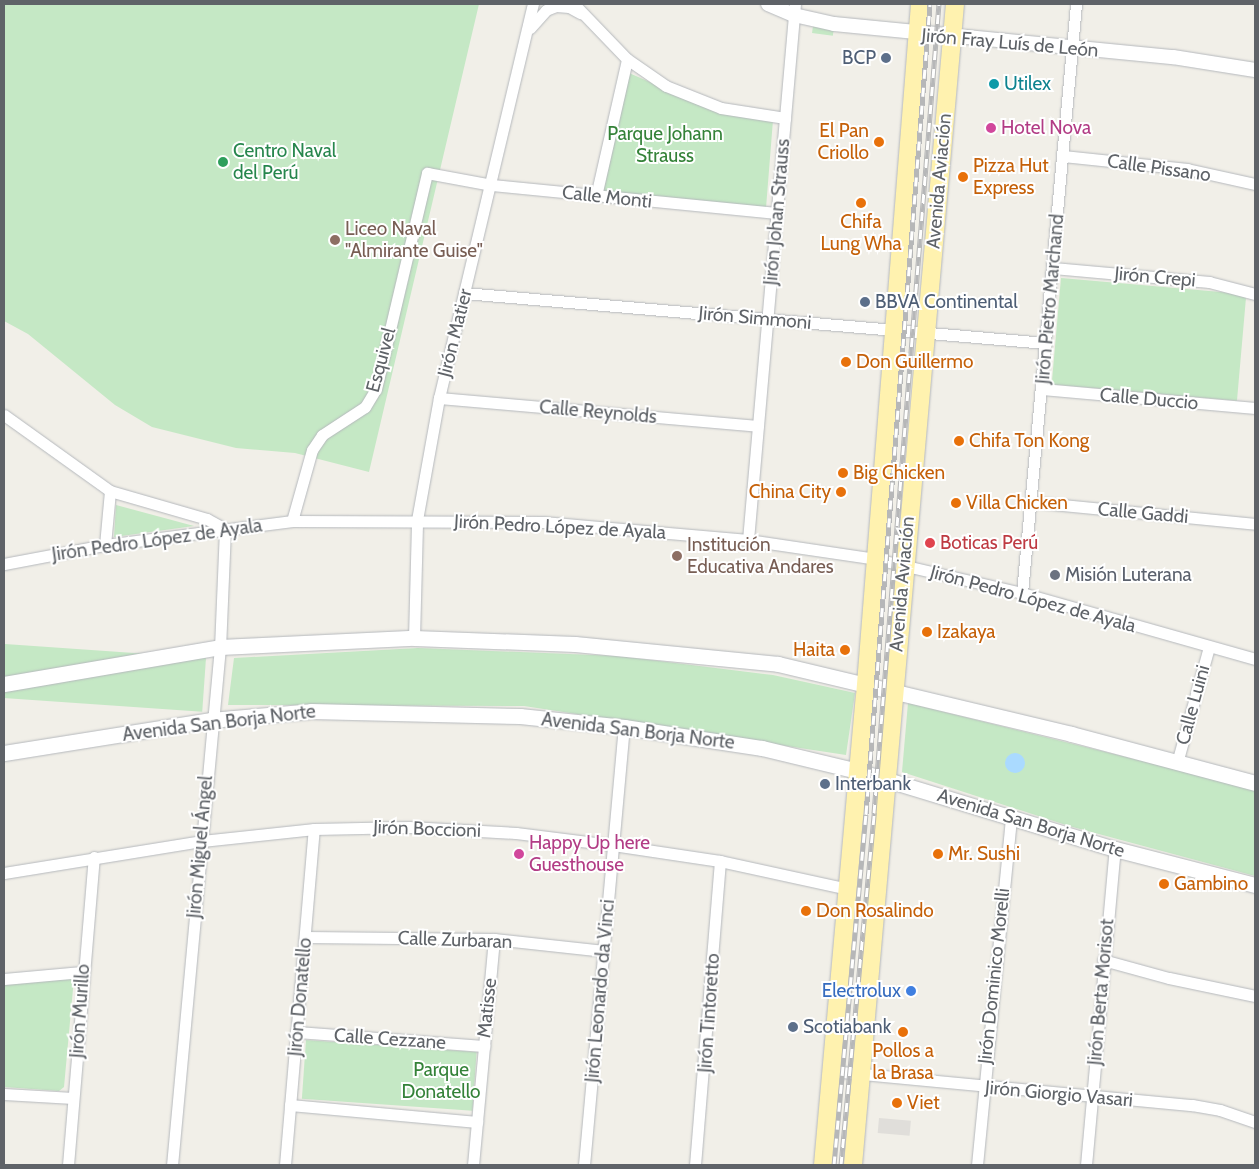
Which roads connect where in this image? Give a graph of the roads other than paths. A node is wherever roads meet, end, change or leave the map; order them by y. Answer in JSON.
{"nodes":[{"id":1,"x":533,"y":4,"type":"edge"},
{"id":2,"x":574,"y":4,"type":"edge"},
{"id":3,"x":768,"y":4,"type":"edge"},
{"id":4,"x":920,"y":4,"type":"edge"},
{"id":5,"x":955,"y":4,"type":"edge"},
{"id":6,"x":1076,"y":4,"type":"edge"},
{"id":7,"x":795,"y":9,"type":"edge"},
{"id":8,"x":582,"y":14,"type":"junction"},
{"id":9,"x":526,"y":34,"type":"junction"},
{"id":10,"x":918,"y":34,"type":"junction"},
{"id":11,"x":952,"y":37,"type":"junction"},
{"id":12,"x":1072,"y":48,"type":"junction"},
{"id":13,"x":627,"y":59,"type":"junction"},
{"id":14,"x":1255,"y":70,"type":"edge"},
{"id":15,"x":785,"y":118,"type":"junction"},
{"id":16,"x":1063,"y":156,"type":"junction"},
{"id":17,"x":433,"y":174,"type":"joint"},
{"id":18,"x":1255,"y":184,"type":"edge"},
{"id":19,"x":492,"y":185,"type":"junction"},
{"id":20,"x":596,"y":196,"type":"junction"},
{"id":21,"x":777,"y":213,"type":"junction"},
{"id":22,"x":1053,"y":268,"type":"junction"},
{"id":23,"x":464,"y":293,"type":"junction"},
{"id":24,"x":1255,"y":294,"type":"edge"},
{"id":25,"x":767,"y":320,"type":"junction"},
{"id":26,"x":896,"y":330,"type":"junction"},
{"id":27,"x":927,"y":333,"type":"junction"},
{"id":28,"x":1046,"y":343,"type":"junction"},
{"id":29,"x":1042,"y":389,"type":"junction"},
{"id":30,"x":439,"y":398,"type":"junction"},
{"id":31,"x":1255,"y":408,"type":"edge"},
{"id":32,"x":4,"y":415,"type":"edge"},
{"id":33,"x":758,"y":426,"type":"junction"},
{"id":34,"x":110,"y":491,"type":"junction"},
{"id":35,"x":1032,"y":502,"type":"junction"},
{"id":36,"x":417,"y":520,"type":"junction"},
{"id":37,"x":292,"y":521,"type":"junction"},
{"id":38,"x":1255,"y":524,"type":"edge"},
{"id":39,"x":225,"y":530,"type":"junction"},
{"id":40,"x":748,"y":540,"type":"junction"},
{"id":41,"x":106,"y":545,"type":"junction"},
{"id":42,"x":876,"y":559,"type":"junction"},
{"id":43,"x":4,"y":564,"type":"edge"},
{"id":44,"x":904,"y":564,"type":"junction"},
{"id":45,"x":1022,"y":593,"type":"junction"},
{"id":46,"x":414,"y":638,"type":"junction"},
{"id":47,"x":220,"y":647,"type":"junction"},
{"id":48,"x":1209,"y":647,"type":"junction"},
{"id":49,"x":1255,"y":659,"type":"edge"},
{"id":50,"x":4,"y":684,"type":"edge"},
{"id":51,"x":866,"y":684,"type":"junction"},
{"id":52,"x":894,"y":691,"type":"junction"},
{"id":53,"x":211,"y":720,"type":"junction"},
{"id":54,"x":624,"y":727,"type":"junction"},
{"id":55,"x":4,"y":753,"type":"edge"},
{"id":56,"x":1177,"y":763,"type":"junction"},
{"id":57,"x":858,"y":771,"type":"junction"},
{"id":58,"x":885,"y":779,"type":"junction"},
{"id":59,"x":1255,"y":783,"type":"edge"},
{"id":60,"x":1011,"y":817,"type":"junction"},
{"id":61,"x":314,"y":829,"type":"junction"},
{"id":62,"x":202,"y":841,"type":"junction"},
{"id":63,"x":613,"y":845,"type":"junction"},
{"id":64,"x":1115,"y":849,"type":"junction"},
{"id":65,"x":94,"y":858,"type":"junction"},
{"id":66,"x":720,"y":861,"type":"junction"},
{"id":67,"x":4,"y":873,"type":"edge"},
{"id":68,"x":1255,"y":885,"type":"edge"},
{"id":69,"x":848,"y":889,"type":"junction"},
{"id":70,"x":305,"y":937,"type":"junction"},
{"id":71,"x":494,"y":939,"type":"junction"},
{"id":72,"x":604,"y":951,"type":"junction"},
{"id":73,"x":1103,"y":960,"type":"junction"},
{"id":74,"x":82,"y":972,"type":"junction"},
{"id":75,"x":4,"y":979,"type":"edge"},
{"id":76,"x":1255,"y":996,"type":"edge"},
{"id":77,"x":296,"y":1032,"type":"junction"},
{"id":78,"x":484,"y":1046,"type":"junction"},
{"id":79,"x":831,"y":1071,"type":"junction"},
{"id":80,"x":861,"y":1074,"type":"junction"},
{"id":81,"x":982,"y":1087,"type":"junction"},
{"id":82,"x":4,"y":1094,"type":"edge"},
{"id":83,"x":1092,"y":1096,"type":"junction"},
{"id":84,"x":74,"y":1098,"type":"junction"},
{"id":85,"x":290,"y":1105,"type":"junction"},
{"id":86,"x":477,"y":1122,"type":"junction"},
{"id":87,"x":1255,"y":1122,"type":"edge"},
{"id":88,"x":68,"y":1165,"type":"edge"},
{"id":89,"x":172,"y":1165,"type":"edge"},
{"id":90,"x":285,"y":1165,"type":"edge"},
{"id":91,"x":473,"y":1165,"type":"edge"},
{"id":92,"x":584,"y":1165,"type":"edge"},
{"id":93,"x":695,"y":1165,"type":"edge"},
{"id":94,"x":823,"y":1165,"type":"edge"},
{"id":95,"x":853,"y":1165,"type":"edge"},
{"id":96,"x":977,"y":1165,"type":"edge"},
{"id":97,"x":1086,"y":1165,"type":"edge"}],
"edges":[{"from":1,"to":9,"type":"street","name":"Jirón Matier"},
{"from":2,"to":8,"type":"street"},
{"from":3,"to":7,"type":"street","name":"Jirón Fray Luís de León"},
{"from":4,"to":10,"type":"main road","name":"Avenida Aviación"},
{"from":5,"to":11,"type":"main road","name":"Avenida Aviación"},
{"from":6,"to":12,"type":"street","name":"Jirón Pietro Marchand"},
{"from":7,"to":10,"type":"street","name":"Jirón Fray Luís de León"},
{"from":7,"to":15,"type":"street","name":"Jirón Johan Strauss"},
{"from":8,"to":9,"type":"street"},
{"from":8,"to":13,"type":"street"},
{"from":9,"to":19,"type":"street","name":"Jirón Matier"},
{"from":10,"to":11,"type":"street","name":"Jirón Fray Luís de León"},
{"from":10,"to":26,"type":"main road","name":"Avenida Aviación"},
{"from":11,"to":12,"type":"street","name":"Jirón Fray Luís de León"},
{"from":11,"to":27,"type":"main road","name":"Avenida Aviación"},
{"from":12,"to":14,"type":"street","name":"Jirón Fray Luís de León"},
{"from":12,"to":16,"type":"street","name":"Jirón Pietro Marchand"},
{"from":13,"to":15,"type":"street"},
{"from":13,"to":20,"type":"street"},
{"from":15,"to":21,"type":"street","name":"Jirón Johan Strauss"},
{"from":16,"to":18,"type":"street","name":"Calle Pissano"},
{"from":16,"to":22,"type":"street","name":"Jirón Pietro Marchand"},
{"from":17,"to":19,"type":"street","name":"Calle Monti"},
{"from":17,"to":37,"type":"street","name":"Esquivel"},
{"from":19,"to":20,"type":"street","name":"Calle Monti"},
{"from":19,"to":23,"type":"street","name":"Jirón Matier"},
{"from":20,"to":21,"type":"street","name":"Calle Monti"},
{"from":21,"to":25,"type":"street","name":"Jirón Johan Strauss"},
{"from":22,"to":24,"type":"street","name":"Jirón Crepi"},
{"from":22,"to":28,"type":"street","name":"Jirón Pietro Marchand"},
{"from":23,"to":25,"type":"street","name":"Jirón Simmoni"},
{"from":23,"to":30,"type":"street","name":"Jirón Matier"},
{"from":25,"to":26,"type":"street","name":"Jirón Simmoni"},
{"from":25,"to":33,"type":"street","name":"Jirón Johan Strauss"},
{"from":26,"to":27,"type":"street","name":"Jirón Simmoni"},
{"from":26,"to":42,"type":"main road","name":"Avenida Aviación"},
{"from":27,"to":28,"type":"street","name":"Jirón Simmoni"},
{"from":27,"to":44,"type":"main road","name":"Avenida Aviación"},
{"from":28,"to":29,"type":"street","name":"Jirón Pietro Marchand"},
{"from":29,"to":31,"type":"street","name":"Calle Duccio"},
{"from":29,"to":35,"type":"street","name":"Jirón Pietro Marchand"},
{"from":30,"to":33,"type":"street","name":"Calle Reynolds"},
{"from":30,"to":36,"type":"street","name":"Jirón Matier"},
{"from":32,"to":34,"type":"street"},
{"from":33,"to":40,"type":"street","name":"Jirón Johan Strauss"},
{"from":34,"to":39,"type":"street"},
{"from":34,"to":41,"type":"street"},
{"from":35,"to":38,"type":"street","name":"Calle Gaddi"},
{"from":35,"to":45,"type":"street","name":"Jirón Pietro Marchand"},
{"from":36,"to":37,"type":"street","name":"Jirón Pedro López de Ayala"},
{"from":36,"to":40,"type":"street","name":"Jirón Pedro López de Ayala"},
{"from":36,"to":46,"type":"street","name":"Jirón Matier"},
{"from":37,"to":39,"type":"street","name":"Jirón Pedro López de Ayala"},
{"from":39,"to":41,"type":"street","name":"Jirón Pedro López de Ayala"},
{"from":39,"to":47,"type":"street","name":"Jirón Miguel Ángel"},
{"from":40,"to":42,"type":"street","name":"Jirón Pedro López de Ayala"},
{"from":41,"to":43,"type":"street","name":"Jirón Pedro López de Ayala"},
{"from":42,"to":44,"type":"street","name":"Jirón Pedro López de Ayala"},
{"from":42,"to":51,"type":"main road","name":"Avenida Aviación"},
{"from":44,"to":45,"type":"street","name":"Jirón Pedro López de Ayala"},
{"from":44,"to":52,"type":"main road","name":"Avenida Aviación"},
{"from":45,"to":48,"type":"street","name":"Jirón Pedro López de Ayala"},
{"from":46,"to":47,"type":"main road"},
{"from":46,"to":51,"type":"main road"},
{"from":47,"to":50,"type":"main road"},
{"from":47,"to":53,"type":"street","name":"Jirón Miguel Ángel"},
{"from":48,"to":49,"type":"street","name":"Jirón Pedro López de Ayala"},
{"from":48,"to":56,"type":"street","name":"Calle Luini"},
{"from":51,"to":52,"type":"main road"},
{"from":51,"to":57,"type":"main road","name":"Avenida Aviación"},
{"from":52,"to":56,"type":"main road"},
{"from":52,"to":58,"type":"main road","name":"Avenida Aviación"},
{"from":53,"to":54,"type":"main road","name":"Avenida San Borja Norte"},
{"from":53,"to":55,"type":"main road","name":"Avenida San Borja Norte"},
{"from":53,"to":62,"type":"street","name":"Jirón Miguel Ángel"},
{"from":54,"to":57,"type":"main road","name":"Avenida San Borja Norte"},
{"from":54,"to":63,"type":"street","name":"Jirón Leonardo da Vinci"},
{"from":56,"to":59,"type":"main road"},
{"from":57,"to":58,"type":"main road","name":"Avenida San Borja Norte"},
{"from":57,"to":69,"type":"main road","name":"Avenida Aviación"},
{"from":58,"to":60,"type":"main road","name":"Avenida San Borja Norte"},
{"from":58,"to":80,"type":"main road","name":"Avenida Aviación"},
{"from":60,"to":64,"type":"main road","name":"Avenida San Borja Norte"},
{"from":60,"to":81,"type":"street","name":"Jirón Dominico Morelli"},
{"from":61,"to":62,"type":"street","name":"Jirón Boccioni"},
{"from":61,"to":63,"type":"street","name":"Jirón Boccioni"},
{"from":61,"to":70,"type":"street","name":"Jirón Donatello"},
{"from":62,"to":65,"type":"street","name":"Jirón Boccioni"},
{"from":62,"to":89,"type":"street","name":"Jirón Miguel Ángel"},
{"from":63,"to":66,"type":"street","name":"Jirón Boccioni"},
{"from":63,"to":72,"type":"street","name":"Jirón Leonardo da Vinci"},
{"from":64,"to":68,"type":"main road","name":"Avenida San Borja Norte"},
{"from":64,"to":73,"type":"street","name":"Jirón Berta Morisot"},
{"from":65,"to":67,"type":"street","name":"Jirón Boccioni"},
{"from":65,"to":74,"type":"street","name":"Jirón Murillo"},
{"from":66,"to":69,"type":"street","name":"Jirón Boccioni"},
{"from":66,"to":93,"type":"street","name":"Jirón Tintoretto"},
{"from":69,"to":79,"type":"main road","name":"Avenida Aviación"},
{"from":70,"to":71,"type":"street","name":"Calle Zurbaran"},
{"from":70,"to":77,"type":"street","name":"Jirón Donatello"},
{"from":71,"to":72,"type":"street","name":"Calle Zurbaran"},
{"from":71,"to":78,"type":"street","name":"Matisse"},
{"from":72,"to":92,"type":"street","name":"Jirón Leonardo da Vinci"},
{"from":73,"to":76,"type":"street"},
{"from":73,"to":83,"type":"street","name":"Jirón Berta Morisot"},
{"from":74,"to":75,"type":"street"},
{"from":74,"to":84,"type":"street","name":"Jirón Murillo"},
{"from":77,"to":78,"type":"street","name":"Calle Cezzane"},
{"from":77,"to":85,"type":"street","name":"Jirón Donatello"},
{"from":78,"to":86,"type":"street","name":"Matisse"},
{"from":79,"to":80,"type":"street","name":"Jirón Giorgio Vasari"},
{"from":79,"to":94,"type":"main road","name":"Avenida Aviación"},
{"from":80,"to":81,"type":"street","name":"Jirón Giorgio Vasari"},
{"from":80,"to":95,"type":"main road","name":"Avenida Aviación"},
{"from":81,"to":83,"type":"street","name":"Jirón Giorgio Vasari"},
{"from":81,"to":96,"type":"street","name":"Jirón Dominico Morelli"},
{"from":82,"to":84,"type":"street"},
{"from":83,"to":87,"type":"street","name":"Jirón Giorgio Vasari"},
{"from":83,"to":97,"type":"street","name":"Jirón Berta Morisot"},
{"from":84,"to":88,"type":"street","name":"Jirón Murillo"},
{"from":85,"to":86,"type":"street"},
{"from":85,"to":90,"type":"street","name":"Jirón Donatello"},
{"from":86,"to":91,"type":"street","name":"Matisse"}]}
